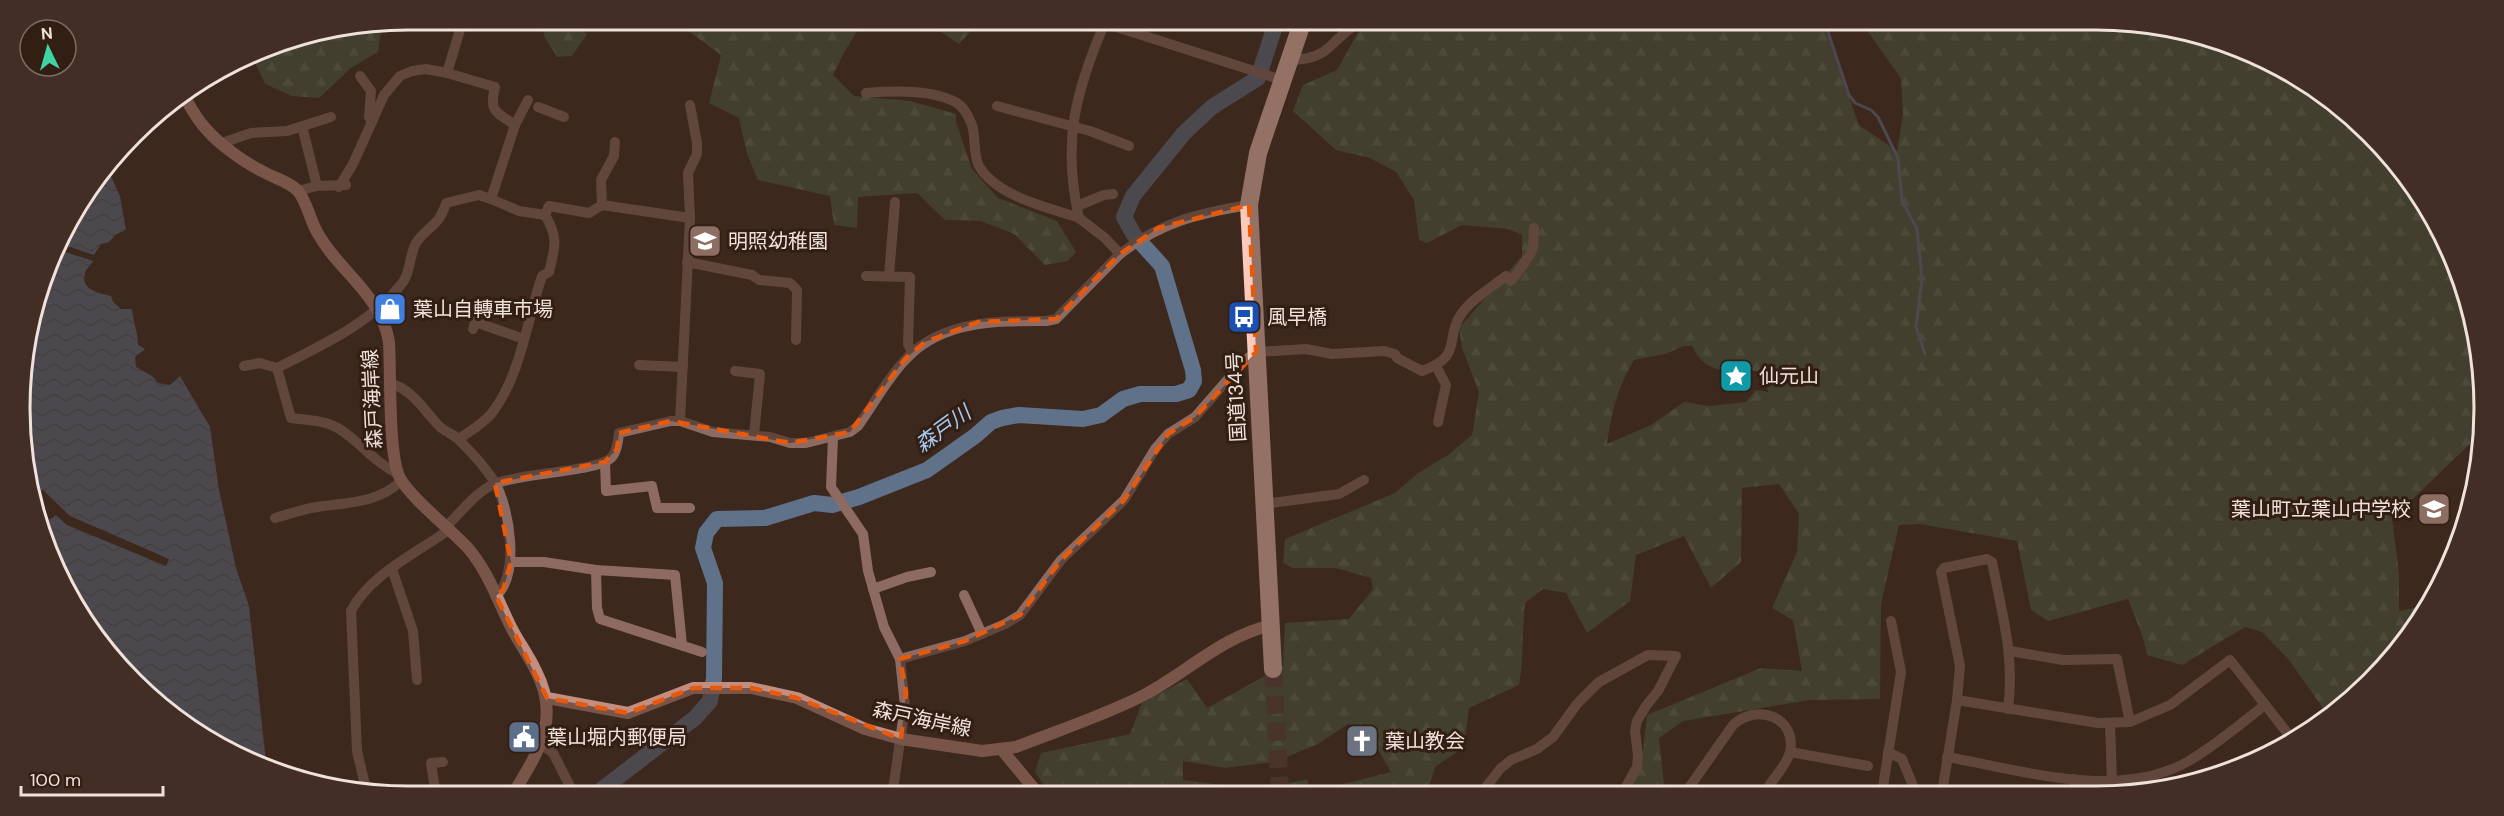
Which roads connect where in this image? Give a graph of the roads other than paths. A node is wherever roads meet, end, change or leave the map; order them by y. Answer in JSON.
{"nodes":[{"id":1,"x":460,"y":30,"type":"edge"},
{"id":2,"x":1102,"y":30,"type":"edge"},
{"id":3,"x":1127,"y":30,"type":"edge"},
{"id":4,"x":1300,"y":30,"type":"edge"},
{"id":5,"x":1345,"y":30,"type":"edge"},
{"id":6,"x":1289,"y":60,"type":"junction"},
{"id":7,"x":447,"y":73,"type":"junction"},
{"id":8,"x":360,"y":76,"type":"dead end"},
{"id":9,"x":1282,"y":80,"type":"junction"},
{"id":10,"x":866,"y":93,"type":"dead end"},
{"id":11,"x":528,"y":100,"type":"dead end"},
{"id":12,"x":188,"y":101,"type":"edge"},
{"id":13,"x":690,"y":105,"type":"dead end"},
{"id":14,"x":538,"y":106,"type":"dead end"},
{"id":15,"x":997,"y":106,"type":"dead end"},
{"id":16,"x":331,"y":117,"type":"dead end"},
{"id":17,"x":564,"y":117,"type":"dead end"},
{"id":18,"x":372,"y":122,"type":"junction"},
{"id":19,"x":515,"y":125,"type":"junction"},
{"id":20,"x":302,"y":126,"type":"junction"},
{"id":21,"x":1072,"y":126,"type":"junction"},
{"id":22,"x":615,"y":142,"type":"dead end"},
{"id":23,"x":222,"y":143,"type":"junction"},
{"id":24,"x":1129,"y":146,"type":"dead end"},
{"id":25,"x":317,"y":186,"type":"junction"},
{"id":26,"x":298,"y":191,"type":"junction"},
{"id":27,"x":1113,"y":194,"type":"dead end"},
{"id":28,"x":491,"y":199,"type":"junction"},
{"id":29,"x":895,"y":202,"type":"dead end"},
{"id":30,"x":602,"y":205,"type":"junction"},
{"id":31,"x":1249,"y":205,"type":"junction"},
{"id":32,"x":1077,"y":206,"type":"junction"},
{"id":33,"x":545,"y":215,"type":"junction"},
{"id":34,"x":690,"y":218,"type":"junction"},
{"id":35,"x":1079,"y":218,"type":"junction"},
{"id":36,"x":1534,"y":228,"type":"dead end"},
{"id":37,"x":1120,"y":255,"type":"junction"},
{"id":38,"x":687,"y":262,"type":"junction"},
{"id":39,"x":866,"y":276,"type":"dead end"},
{"id":40,"x":889,"y":276,"type":"junction"},
{"id":41,"x":376,"y":309,"type":"junction"},
{"id":42,"x":475,"y":322,"type":"dead end"},
{"id":43,"x":524,"y":339,"type":"junction"},
{"id":44,"x":796,"y":339,"type":"dead end"},
{"id":45,"x":1256,"y":352,"type":"junction"},
{"id":46,"x":912,"y":353,"type":"junction"},
{"id":47,"x":639,"y":365,"type":"dead end"},
{"id":48,"x":244,"y":366,"type":"dead end"},
{"id":49,"x":1436,"y":366,"type":"junction"},
{"id":50,"x":682,"y":367,"type":"junction"},
{"id":51,"x":277,"y":368,"type":"junction"},
{"id":52,"x":735,"y":371,"type":"dead end"},
{"id":53,"x":391,"y":384,"type":"junction"},
{"id":54,"x":680,"y":421,"type":"junction"},
{"id":55,"x":1438,"y":422,"type":"dead end"},
{"id":56,"x":754,"y":435,"type":"junction"},
{"id":57,"x":833,"y":437,"type":"junction"},
{"id":58,"x":459,"y":439,"type":"junction"},
{"id":59,"x":605,"y":462,"type":"junction"},
{"id":60,"x":399,"y":477,"type":"junction"},
{"id":61,"x":1364,"y":480,"type":"dead end"},
{"id":62,"x":495,"y":483,"type":"junction"},
{"id":63,"x":1264,"y":504,"type":"junction"},
{"id":64,"x":690,"y":508,"type":"dead end"},
{"id":65,"x":275,"y":518,"type":"dead end"},
{"id":66,"x":448,"y":528,"type":"junction"},
{"id":67,"x":511,"y":562,"type":"junction"},
{"id":68,"x":392,"y":569,"type":"junction"},
{"id":69,"x":596,"y":570,"type":"junction"},
{"id":70,"x":931,"y":572,"type":"dead end"},
{"id":71,"x":873,"y":589,"type":"junction"},
{"id":72,"x":964,"y":595,"type":"dead end"},
{"id":73,"x":496,"y":596,"type":"junction"},
{"id":74,"x":1891,"y":621,"type":"dead end"},
{"id":75,"x":1272,"y":625,"type":"junction"},
{"id":76,"x":982,"y":634,"type":"junction"},
{"id":77,"x":682,"y":645,"type":"junction"},
{"id":78,"x":2010,"y":651,"type":"junction"},
{"id":79,"x":702,"y":652,"type":"dead end"},
{"id":80,"x":900,"y":659,"type":"junction"},
{"id":81,"x":1273,"y":669,"type":"tunnel mouth"},
{"id":82,"x":417,"y":680,"type":"dead end"},
{"id":83,"x":547,"y":698,"type":"junction"},
{"id":84,"x":1957,"y":700,"type":"junction"},
{"id":85,"x":2265,"y":705,"type":"junction"},
{"id":86,"x":2008,"y":709,"type":"junction"},
{"id":87,"x":2130,"y":722,"type":"junction"},
{"id":88,"x":2110,"y":724,"type":"junction"},
{"id":89,"x":2288,"y":733,"type":"edge"},
{"id":90,"x":901,"y":739,"type":"junction"},
{"id":91,"x":541,"y":744,"type":"junction"},
{"id":92,"x":1002,"y":750,"type":"junction"},
{"id":93,"x":1790,"y":752,"type":"junction"},
{"id":94,"x":1888,"y":752,"type":"junction"},
{"id":95,"x":1947,"y":757,"type":"junction"},
{"id":96,"x":443,"y":762,"type":"dead end"},
{"id":97,"x":1868,"y":766,"type":"dead end"},
{"id":98,"x":2074,"y":780,"type":"junction"},
{"id":99,"x":2112,"y":782,"type":"junction"},
{"id":100,"x":365,"y":783,"type":"edge"},
{"id":101,"x":435,"y":786,"type":"edge"},
{"id":102,"x":518,"y":786,"type":"edge"},
{"id":103,"x":570,"y":786,"type":"edge"},
{"id":104,"x":894,"y":786,"type":"edge"},
{"id":105,"x":1032,"y":786,"type":"edge"},
{"id":106,"x":1487,"y":786,"type":"edge"},
{"id":107,"x":1626,"y":786,"type":"edge"},
{"id":108,"x":1690,"y":786,"type":"edge"},
{"id":109,"x":1769,"y":786,"type":"edge"},
{"id":110,"x":1883,"y":786,"type":"edge"},
{"id":111,"x":1913,"y":786,"type":"edge"},
{"id":112,"x":1943,"y":786,"type":"edge"},
{"id":113,"x":2075,"y":786,"type":"edge"}],
"edges":[{"from":1,"to":7,"type":"street"},
{"from":2,"to":21,"type":"street"},
{"from":3,"to":9,"type":"street"},
{"from":4,"to":6,"type":"highway","name":"国道134号"},
{"from":5,"to":6,"type":"street"},
{"from":6,"to":9,"type":"highway","name":"国道134号"},
{"from":7,"to":18,"type":"street"},
{"from":7,"to":19,"type":"street"},
{"from":8,"to":18,"type":"street"},
{"from":9,"to":31,"type":"highway","name":"国道134号"},
{"from":10,"to":35,"type":"street"},
{"from":11,"to":19,"type":"street"},
{"from":12,"to":23,"type":"main road"},
{"from":13,"to":34,"type":"street"},
{"from":14,"to":17,"type":"street"},
{"from":15,"to":21,"type":"street"},
{"from":16,"to":20,"type":"street"},
{"from":18,"to":25,"type":"street"},
{"from":19,"to":28,"type":"street"},
{"from":20,"to":23,"type":"street"},
{"from":20,"to":25,"type":"street"},
{"from":21,"to":24,"type":"street"},
{"from":21,"to":32,"type":"street"},
{"from":22,"to":30,"type":"street"},
{"from":23,"to":26,"type":"main road"},
{"from":25,"to":26,"type":"street"},
{"from":26,"to":41,"type":"main road","name":"森戸海岸線"},
{"from":27,"to":32,"type":"street"},
{"from":28,"to":33,"type":"street"},
{"from":28,"to":41,"type":"street"},
{"from":29,"to":40,"type":"street"},
{"from":30,"to":33,"type":"street"},
{"from":30,"to":34,"type":"street"},
{"from":31,"to":37,"type":"street"},
{"from":31,"to":45,"type":"highway","name":"国道134号"},
{"from":32,"to":35,"type":"street"},
{"from":33,"to":43,"type":"street"},
{"from":34,"to":38,"type":"street"},
{"from":35,"to":37,"type":"street"},
{"from":36,"to":49,"type":"street"},
{"from":37,"to":46,"type":"street"},
{"from":38,"to":44,"type":"street"},
{"from":38,"to":50,"type":"street"},
{"from":39,"to":40,"type":"street"},
{"from":40,"to":46,"type":"street"},
{"from":41,"to":51,"type":"street"},
{"from":41,"to":53,"type":"main road","name":"森戸海岸線"},
{"from":42,"to":43,"type":"street"},
{"from":43,"to":58,"type":"street"},
{"from":45,"to":49,"type":"street"},
{"from":45,"to":63,"type":"highway","name":"国道134号"},
{"from":45,"to":76,"type":"street"},
{"from":46,"to":57,"type":"street"},
{"from":47,"to":50,"type":"street"},
{"from":48,"to":51,"type":"street"},
{"from":49,"to":55,"type":"street"},
{"from":50,"to":54,"type":"street"},
{"from":51,"to":60,"type":"street"},
{"from":52,"to":56,"type":"street"},
{"from":53,"to":58,"type":"street"},
{"from":53,"to":60,"type":"main road","name":"森戸海岸線"},
{"from":54,"to":56,"type":"street"},
{"from":54,"to":59,"type":"street"},
{"from":56,"to":57,"type":"street"},
{"from":57,"to":71,"type":"street"},
{"from":58,"to":62,"type":"street"},
{"from":59,"to":62,"type":"street"},
{"from":59,"to":64,"type":"street"},
{"from":60,"to":65,"type":"street"},
{"from":60,"to":66,"type":"main road"},
{"from":61,"to":63,"type":"street"},
{"from":62,"to":66,"type":"street"},
{"from":62,"to":67,"type":"street"},
{"from":63,"to":75,"type":"highway","name":"国道134号"},
{"from":66,"to":68,"type":"street"},
{"from":66,"to":73,"type":"main road"},
{"from":67,"to":69,"type":"street"},
{"from":67,"to":73,"type":"street"},
{"from":68,"to":82,"type":"street"},
{"from":68,"to":100,"type":"street"},
{"from":69,"to":77,"type":"street"},
{"from":69,"to":77,"type":"street"},
{"from":70,"to":71,"type":"street"},
{"from":71,"to":80,"type":"street"},
{"from":72,"to":76,"type":"street"},
{"from":73,"to":83,"type":"main road"},
{"from":74,"to":94,"type":"street"},
{"from":75,"to":81,"type":"highway","name":"国道134号"},
{"from":75,"to":92,"type":"main road","name":"森戸海岸線"},
{"from":76,"to":80,"type":"street"},
{"from":77,"to":79,"type":"street"},
{"from":78,"to":84,"type":"street"},
{"from":78,"to":86,"type":"street"},
{"from":78,"to":87,"type":"street"},
{"from":80,"to":90,"type":"street"},
{"from":83,"to":90,"type":"main road","name":"森戸海岸線"},
{"from":83,"to":91,"type":"main road"},
{"from":84,"to":86,"type":"street"},
{"from":84,"to":95,"type":"street"},
{"from":85,"to":87,"type":"street"},
{"from":85,"to":89,"type":"street"},
{"from":85,"to":99,"type":"street"},
{"from":86,"to":88,"type":"street"},
{"from":87,"to":88,"type":"street"},
{"from":88,"to":99,"type":"street"},
{"from":90,"to":92,"type":"main road","name":"森戸海岸線"},
{"from":90,"to":104,"type":"street"},
{"from":91,"to":102,"type":"main road"},
{"from":91,"to":103,"type":"street"},
{"from":92,"to":105,"type":"main road"},
{"from":93,"to":97,"type":"street"},
{"from":93,"to":108,"type":"street"},
{"from":93,"to":109,"type":"street"},
{"from":94,"to":110,"type":"street"},
{"from":94,"to":111,"type":"street"},
{"from":95,"to":98,"type":"street"},
{"from":95,"to":112,"type":"street"},
{"from":96,"to":101,"type":"street"},
{"from":98,"to":99,"type":"street"},
{"from":98,"to":113,"type":"street"},
{"from":106,"to":107,"type":"street"}]}
